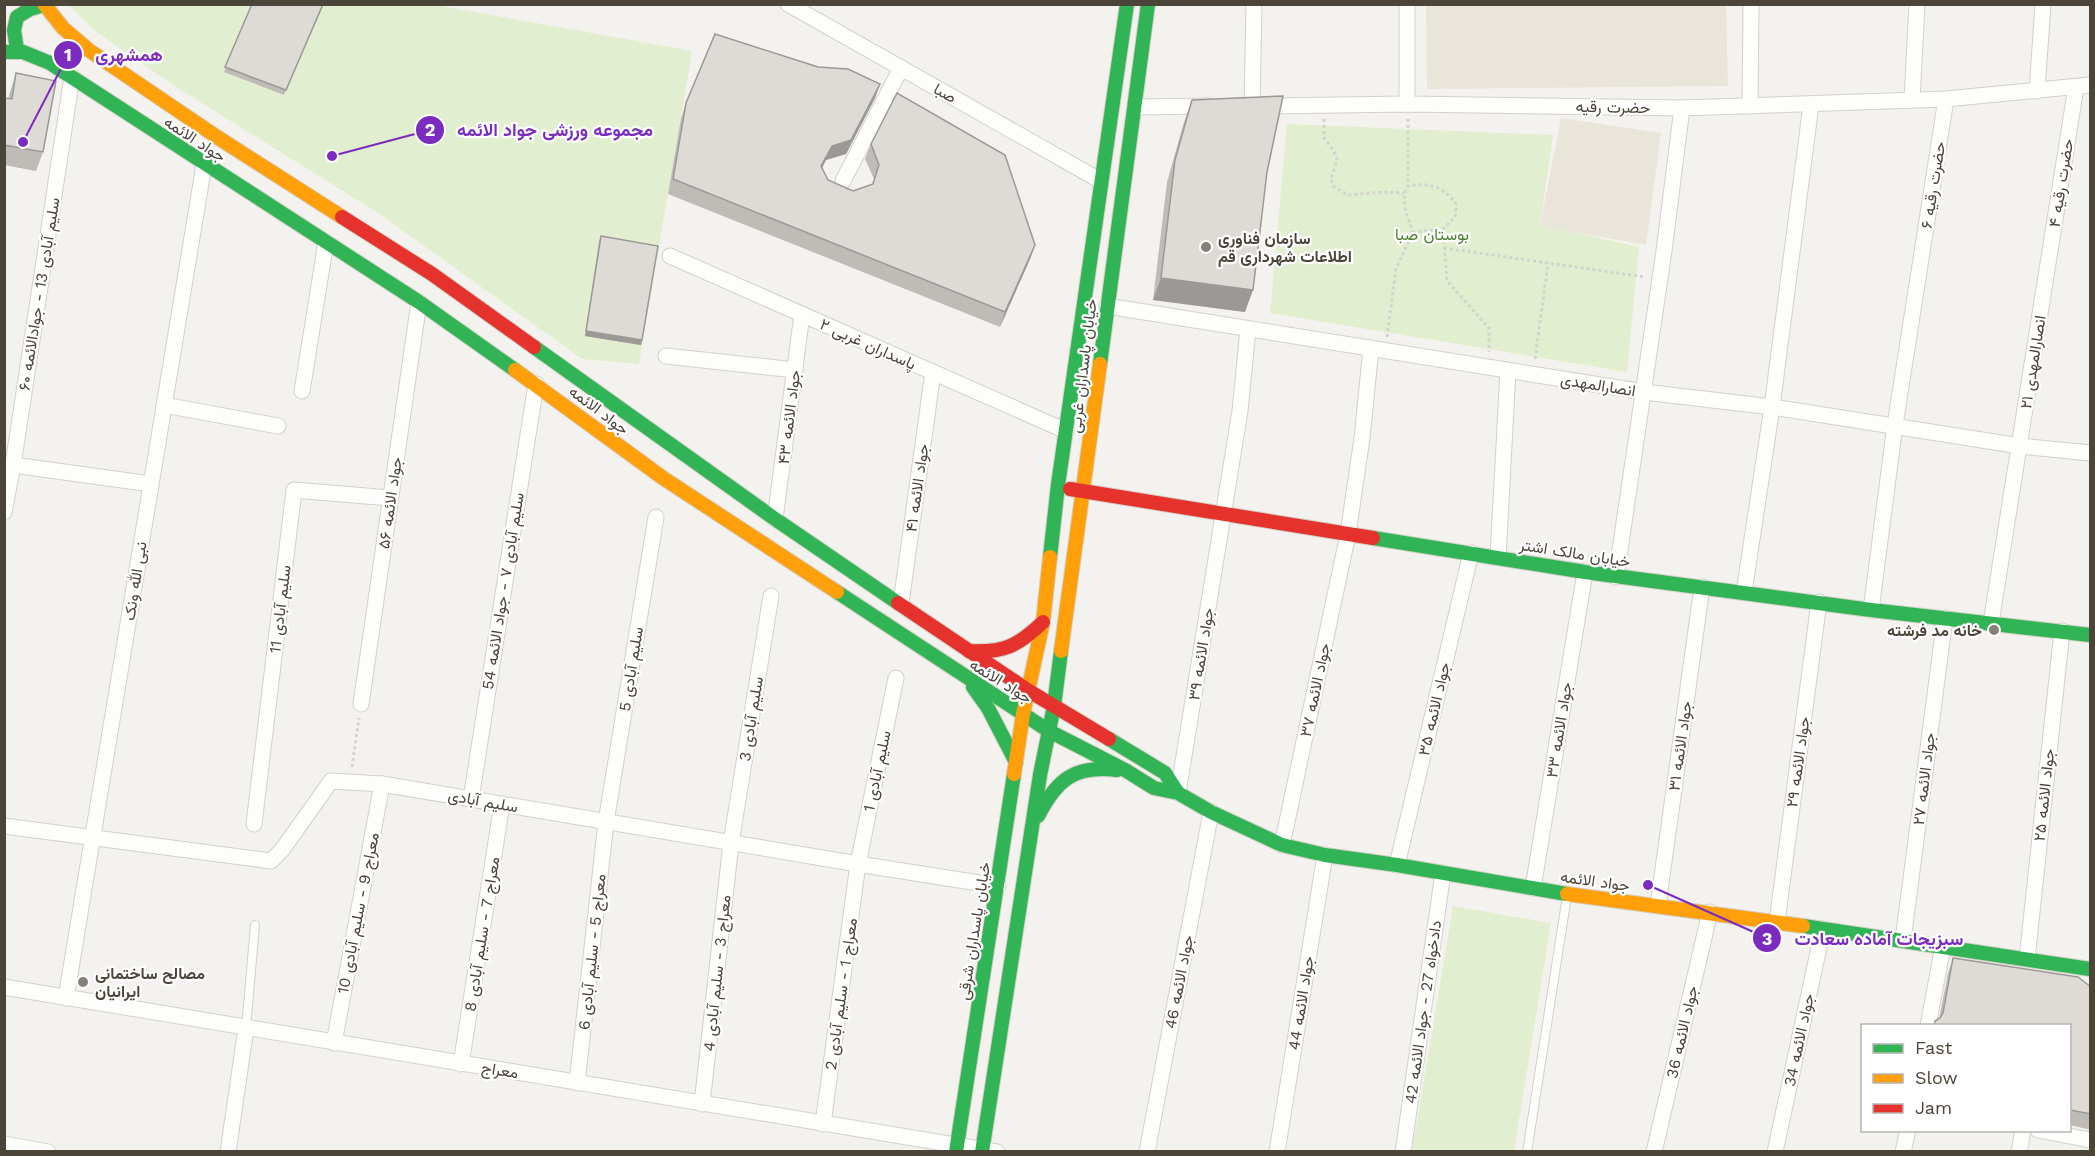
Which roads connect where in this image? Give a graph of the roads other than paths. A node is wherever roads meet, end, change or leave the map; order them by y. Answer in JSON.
{"nodes":[{"id":1,"x":788,"y":4,"type":"edge"},
{"id":2,"x":1127,"y":4,"type":"edge"},
{"id":3,"x":1148,"y":4,"type":"edge"},
{"id":4,"x":1254,"y":4,"type":"edge"},
{"id":5,"x":1407,"y":4,"type":"edge"},
{"id":6,"x":1751,"y":4,"type":"edge"},
{"id":7,"x":1917,"y":4,"type":"edge"},
{"id":8,"x":2043,"y":4,"type":"edge"},
{"id":9,"x":44,"y":5,"type":"edge"},
{"id":10,"x":10,"y":51,"type":"edge"},
{"id":11,"x":901,"y":68,"type":"junction"},
{"id":12,"x":72,"y":77,"type":"junction"},
{"id":13,"x":2083,"y":86,"type":"edge"},
{"id":14,"x":2037,"y":91,"type":"junction"},
{"id":15,"x":1946,"y":99,"type":"junction"},
{"id":16,"x":1912,"y":100,"type":"junction"},
{"id":17,"x":1407,"y":104,"type":"junction"},
{"id":18,"x":1750,"y":105,"type":"junction"},
{"id":19,"x":1810,"y":105,"type":"junction"},
{"id":20,"x":1240,"y":106,"type":"junction"},
{"id":21,"x":1135,"y":107,"type":"junction"},
{"id":22,"x":1682,"y":108,"type":"junction"},
{"id":23,"x":204,"y":165,"type":"junction"},
{"id":24,"x":843,"y":181,"type":"dead end"},
{"id":25,"x":1101,"y":181,"type":"junction"},
{"id":26,"x":326,"y":242,"type":"junction"},
{"id":27,"x":670,"y":256,"type":"dead end"},
{"id":28,"x":2046,"y":279,"type":"joint"},
{"id":29,"x":419,"y":302,"type":"junction"},
{"id":30,"x":1107,"y":306,"type":"junction"},
{"id":31,"x":802,"y":314,"type":"junction"},
{"id":32,"x":1248,"y":329,"type":"junction"},
{"id":33,"x":1378,"y":350,"type":"junction"},
{"id":34,"x":666,"y":356,"type":"dead end"},
{"id":35,"x":795,"y":370,"type":"junction"},
{"id":36,"x":1508,"y":371,"type":"junction"},
{"id":37,"x":933,"y":372,"type":"junction"},
{"id":38,"x":536,"y":384,"type":"junction"},
{"id":39,"x":302,"y":391,"type":"dead end"},
{"id":40,"x":1644,"y":392,"type":"junction"},
{"id":41,"x":164,"y":405,"type":"junction"},
{"id":42,"x":1772,"y":406,"type":"junction"},
{"id":43,"x":1895,"y":425,"type":"junction"},
{"id":44,"x":278,"y":426,"type":"dead end"},
{"id":45,"x":1066,"y":431,"type":"junction"},
{"id":46,"x":2020,"y":446,"type":"junction"},
{"id":47,"x":2091,"y":453,"type":"edge"},
{"id":48,"x":13,"y":465,"type":"junction"},
{"id":49,"x":151,"y":484,"type":"junction"},
{"id":50,"x":1058,"y":485,"type":"junction"},
{"id":51,"x":1083,"y":492,"type":"junction"},
{"id":52,"x":390,"y":498,"type":"junction"},
{"id":53,"x":4,"y":512,"type":"edge"},
{"id":54,"x":1225,"y":515,"type":"junction"},
{"id":55,"x":656,"y":517,"type":"dead end"},
{"id":56,"x":776,"y":519,"type":"junction"},
{"id":57,"x":1348,"y":534,"type":"junction"},
{"id":58,"x":1471,"y":553,"type":"junction"},
{"id":59,"x":1498,"y":556,"type":"junction"},
{"id":60,"x":1585,"y":572,"type":"junction"},
{"id":61,"x":1616,"y":577,"type":"junction"},
{"id":62,"x":1702,"y":587,"type":"junction"},
{"id":63,"x":1744,"y":592,"type":"junction"},
{"id":64,"x":771,"y":596,"type":"dead end"},
{"id":65,"x":1819,"y":602,"type":"junction"},
{"id":66,"x":901,"y":603,"type":"junction"},
{"id":67,"x":1871,"y":610,"type":"junction"},
{"id":68,"x":1945,"y":618,"type":"junction"},
{"id":69,"x":1043,"y":622,"type":"junction"},
{"id":70,"x":1991,"y":623,"type":"junction"},
{"id":71,"x":2062,"y":631,"type":"junction"},
{"id":72,"x":2091,"y":635,"type":"edge"},
{"id":73,"x":968,"y":650,"type":"junction"},
{"id":74,"x":896,"y":678,"type":"dead end"},
{"id":75,"x":967,"y":679,"type":"junction"},
{"id":76,"x":1029,"y":691,"type":"junction"},
{"id":77,"x":361,"y":704,"type":"road end"},
{"id":78,"x":1054,"y":706,"type":"junction"},
{"id":79,"x":1023,"y":714,"type":"junction"},
{"id":80,"x":1050,"y":731,"type":"junction"},
{"id":81,"x":1016,"y":762,"type":"junction"},
{"id":82,"x":1125,"y":770,"type":"junction"},
{"id":83,"x":382,"y":784,"type":"junction"},
{"id":84,"x":1178,"y":793,"type":"junction"},
{"id":85,"x":471,"y":799,"type":"junction"},
{"id":86,"x":502,"y":804,"type":"junction"},
{"id":87,"x":1211,"y":812,"type":"junction"},
{"id":88,"x":606,"y":822,"type":"junction"},
{"id":89,"x":254,"y":824,"type":"dead end"},
{"id":90,"x":4,"y":826,"type":"edge"},
{"id":91,"x":1032,"y":830,"type":"junction"},
{"id":92,"x":92,"y":838,"type":"junction"},
{"id":93,"x":731,"y":843,"type":"junction"},
{"id":94,"x":1282,"y":845,"type":"junction"},
{"id":95,"x":1325,"y":855,"type":"junction"},
{"id":96,"x":858,"y":864,"type":"junction"},
{"id":97,"x":1397,"y":865,"type":"junction"},
{"id":98,"x":1443,"y":873,"type":"junction"},
{"id":99,"x":998,"y":886,"type":"junction"},
{"id":100,"x":1533,"y":888,"type":"junction"},
{"id":101,"x":1567,"y":894,"type":"junction"},
{"id":102,"x":1658,"y":905,"type":"junction"},
{"id":103,"x":1710,"y":912,"type":"junction"},
{"id":104,"x":1777,"y":922,"type":"junction"},
{"id":105,"x":255,"y":925,"type":"dead end"},
{"id":106,"x":1823,"y":928,"type":"junction"},
{"id":107,"x":1903,"y":940,"type":"junction"},
{"id":108,"x":1943,"y":946,"type":"junction"},
{"id":109,"x":2027,"y":959,"type":"junction"},
{"id":110,"x":2073,"y":966,"type":"junction"},
{"id":111,"x":2091,"y":969,"type":"edge"},
{"id":112,"x":2091,"y":977,"type":"edge"},
{"id":113,"x":4,"y":987,"type":"edge"},
{"id":114,"x":66,"y":998,"type":"junction"},
{"id":115,"x":1928,"y":1024,"type":"edge"},
{"id":116,"x":246,"y":1028,"type":"junction"},
{"id":117,"x":334,"y":1043,"type":"junction"},
{"id":118,"x":461,"y":1064,"type":"junction"},
{"id":119,"x":577,"y":1083,"type":"junction"},
{"id":120,"x":702,"y":1104,"type":"junction"},
{"id":121,"x":823,"y":1124,"type":"junction"},
{"id":122,"x":1908,"y":1132,"type":"edge"},
{"id":123,"x":2023,"y":1132,"type":"edge"},
{"id":124,"x":2044,"y":1132,"type":"edge"},
{"id":125,"x":2091,"y":1140,"type":"edge"},
{"id":126,"x":4,"y":1144,"type":"edge"},
{"id":127,"x":957,"y":1148,"type":"edge"},
{"id":128,"x":987,"y":1151,"type":"edge"},
{"id":129,"x":48,"y":1152,"type":"edge"},
{"id":130,"x":228,"y":1152,"type":"edge"},
{"id":131,"x":1147,"y":1152,"type":"edge"},
{"id":132,"x":1277,"y":1152,"type":"edge"},
{"id":133,"x":1403,"y":1152,"type":"edge"},
{"id":134,"x":1527,"y":1152,"type":"edge"},
{"id":135,"x":1654,"y":1152,"type":"edge"},
{"id":136,"x":1774,"y":1152,"type":"edge"},
{"id":137,"x":1903,"y":1152,"type":"edge"},
{"id":138,"x":2019,"y":1152,"type":"edge"}],
"edges":[{"from":1,"to":11,"type":"street","name":"صبا"},
{"from":2,"to":25,"type":"street","name":"خیابان پاسداران غربی"},
{"from":3,"to":21,"type":"street","name":"خیابان پاسداران غربی"},
{"from":4,"to":20,"type":"street"},
{"from":5,"to":17,"type":"street"},
{"from":6,"to":18,"type":"street"},
{"from":7,"to":16,"type":"street"},
{"from":8,"to":14,"type":"street"},
{"from":9,"to":10,"type":"street"},
{"from":9,"to":56,"type":"street","name":"جواد الائمه"},
{"from":10,"to":12,"type":"street","name":"جواد الائمه"},
{"from":11,"to":24,"type":"street"},
{"from":11,"to":25,"type":"street","name":"صبا"},
{"from":12,"to":23,"type":"street","name":"جواد الائمه"},
{"from":12,"to":48,"type":"street","name":"سلیم آبادی 13 - جوادالائمه ۶۰"},
{"from":13,"to":14,"type":"street","name":"حضرت رقیه"},
{"from":13,"to":28,"type":"street","name":"حضرت رقیه ۴"},
{"from":14,"to":15,"type":"street","name":"حضرت رقیه"},
{"from":15,"to":16,"type":"street","name":"حضرت رقیه"},
{"from":15,"to":43,"type":"street","name":"حضرت رقیه ۶"},
{"from":16,"to":19,"type":"street","name":"حضرت رقیه"},
{"from":17,"to":20,"type":"street","name":"حضرت رقیه"},
{"from":17,"to":22,"type":"street","name":"حضرت رقیه"},
{"from":18,"to":19,"type":"street","name":"حضرت رقیه"},
{"from":18,"to":22,"type":"street","name":"حضرت رقیه"},
{"from":19,"to":42,"type":"street"},
{"from":20,"to":21,"type":"street","name":"حضرت رقیه"},
{"from":21,"to":30,"type":"street","name":"خیابان پاسداران غربی"},
{"from":22,"to":40,"type":"street"},
{"from":23,"to":26,"type":"street","name":"جواد الائمه"},
{"from":23,"to":41,"type":"street","name":"نبی الله ونک"},
{"from":25,"to":45,"type":"street","name":"خیابان پاسداران غربی"},
{"from":26,"to":29,"type":"street","name":"جواد الائمه"},
{"from":26,"to":39,"type":"street"},
{"from":27,"to":31,"type":"street","name":"پاسداران غربی ۲"},
{"from":28,"to":46,"type":"street","name":"انصارالمهدی ۲۱"},
{"from":29,"to":38,"type":"street","name":"جواد الائمه"},
{"from":29,"to":52,"type":"street","name":"جواد الائمه ۵۶"},
{"from":30,"to":32,"type":"street","name":"انصارالمهدی"},
{"from":30,"to":51,"type":"street","name":"خیابان پاسداران غربی"},
{"from":31,"to":35,"type":"street","name":"جواد الائمه ۴۳"},
{"from":31,"to":37,"type":"street","name":"پاسداران غربی ۲"},
{"from":32,"to":33,"type":"street","name":"انصارالمهدی"},
{"from":32,"to":54,"type":"street","name":"جواد الائمه ۳۹"},
{"from":33,"to":36,"type":"street","name":"انصارالمهدی"},
{"from":33,"to":57,"type":"street","name":"جواد الائمه ۳۷"},
{"from":34,"to":35,"type":"street"},
{"from":35,"to":56,"type":"street","name":"جواد الائمه ۴۳"},
{"from":36,"to":40,"type":"street","name":"انصارالمهدی"},
{"from":36,"to":59,"type":"street"},
{"from":37,"to":45,"type":"street","name":"پاسداران غربی ۲"},
{"from":37,"to":66,"type":"street","name":"جواد الائمه ۴۱"},
{"from":38,"to":75,"type":"street","name":"جواد الائمه"},
{"from":38,"to":85,"type":"street","name":"سلیم آبادی ۷ - جواد الائمه 54"},
{"from":40,"to":42,"type":"street","name":"انصارالمهدی"},
{"from":40,"to":61,"type":"street"},
{"from":41,"to":44,"type":"street"},
{"from":41,"to":49,"type":"street","name":"نبی الله ونک"},
{"from":42,"to":43,"type":"street","name":"انصارالمهدی"},
{"from":42,"to":63,"type":"street"},
{"from":43,"to":46,"type":"street","name":"انصارالمهدی"},
{"from":43,"to":67,"type":"street","name":"حضرت رقیه ۶"},
{"from":45,"to":50,"type":"street","name":"خیابان پاسداران غربی"},
{"from":46,"to":47,"type":"street","name":"انصارالمهدی"},
{"from":46,"to":70,"type":"street","name":"انصارالمهدی ۲۱"},
{"from":48,"to":49,"type":"street"},
{"from":48,"to":53,"type":"street","name":"سلیم آبادی 13 - جوادالائمه ۶۰"},
{"from":49,"to":92,"type":"street","name":"نبی الله ونک"},
{"from":50,"to":51,"type":"street","name":"خیابان مالک اشتر"},
{"from":50,"to":69,"type":"street","name":"خیابان پاسداران غربی"},
{"from":51,"to":54,"type":"street","name":"خیابان مالک اشتر"},
{"from":51,"to":78,"type":"street","name":"خیابان پاسداران غربی"},
{"from":52,"to":77,"type":"street","name":"جواد الائمه ۵۶"},
{"from":52,"to":89,"type":"street","name":"سلیم آبادی 11"},
{"from":54,"to":57,"type":"street","name":"خیابان مالک اشتر"},
{"from":54,"to":84,"type":"street","name":"جواد الائمه ۳۹"},
{"from":55,"to":88,"type":"street","name":"سلیم آبادی 5"},
{"from":56,"to":66,"type":"street","name":"جواد الائمه"},
{"from":57,"to":58,"type":"street","name":"خیابان مالک اشتر"},
{"from":57,"to":94,"type":"street","name":"جواد الائمه ۳۷"},
{"from":58,"to":59,"type":"street","name":"خیابان مالک اشتر"},
{"from":58,"to":97,"type":"street","name":"جواد الائمه ۳۵"},
{"from":59,"to":60,"type":"street","name":"خیابان مالک اشتر"},
{"from":60,"to":61,"type":"street","name":"خیابان مالک اشتر"},
{"from":60,"to":100,"type":"street","name":"جواد الائمه ۳۳"},
{"from":61,"to":62,"type":"street","name":"خیابان مالک اشتر"},
{"from":62,"to":63,"type":"street","name":"خیابان مالک اشتر"},
{"from":62,"to":102,"type":"street","name":"جواد الائمه ۳۱"},
{"from":63,"to":65,"type":"street","name":"خیابان مالک اشتر"},
{"from":64,"to":93,"type":"street","name":"سلیم آبادی 3"},
{"from":65,"to":67,"type":"street","name":"خیابان مالک اشتر"},
{"from":65,"to":104,"type":"street","name":"جواد الائمه ۲۹"},
{"from":66,"to":73,"type":"street","name":"جواد الائمه"},
{"from":67,"to":68,"type":"street","name":"خیابان مالک اشتر"},
{"from":68,"to":70,"type":"street","name":"خیابان مالک اشتر"},
{"from":68,"to":107,"type":"street","name":"جواد الائمه ۲۷"},
{"from":69,"to":73,"type":"street"},
{"from":69,"to":76,"type":"street","name":"خیابان پاسداران غربی"},
{"from":70,"to":71,"type":"street","name":"خیابان مالک اشتر"},
{"from":71,"to":72,"type":"street","name":"خیابان مالک اشتر"},
{"from":71,"to":109,"type":"street","name":"جواد الائمه ۲۵"},
{"from":73,"to":76,"type":"street","name":"جواد الائمه"},
{"from":74,"to":96,"type":"street","name":"سلیم آبادی 1"},
{"from":75,"to":79,"type":"street","name":"جواد الائمه"},
{"from":75,"to":81,"type":"street"},
{"from":76,"to":78,"type":"street","name":"جواد الائمه"},
{"from":76,"to":79,"type":"street","name":"خیابان پاسداران غربی"},
{"from":78,"to":80,"type":"street","name":"خیابان پاسداران غربی"},
{"from":78,"to":84,"type":"street","name":"جواد الائمه"},
{"from":79,"to":80,"type":"street","name":"جواد الائمه"},
{"from":79,"to":81,"type":"street","name":"خیابان پاسداران شرقی"},
{"from":80,"to":82,"type":"street","name":"جواد الائمه"},
{"from":80,"to":91,"type":"street"},
{"from":81,"to":99,"type":"street","name":"خیابان پاسداران شرقی"},
{"from":82,"to":84,"type":"street","name":"جواد الائمه"},
{"from":82,"to":91,"type":"street"},
{"from":83,"to":85,"type":"street","name":"سلیم آبادی"},
{"from":83,"to":92,"type":"street","name":"سلیم آبادی"},
{"from":83,"to":117,"type":"street","name":"معراج 9 - سلیم آبادی 10"},
{"from":84,"to":87,"type":"street","name":"جواد الائمه"},
{"from":85,"to":86,"type":"street","name":"سلیم آبادی"},
{"from":86,"to":88,"type":"street","name":"سلیم آبادی"},
{"from":86,"to":118,"type":"street","name":"معراج 7 - سلیم آبادی 8"},
{"from":87,"to":94,"type":"street","name":"جواد الائمه"},
{"from":87,"to":131,"type":"street","name":"جواد الائمه 46"},
{"from":88,"to":93,"type":"street","name":"سلیم آبادی"},
{"from":88,"to":119,"type":"street","name":"معراج 5 - سلیم آبادی 6"},
{"from":90,"to":92,"type":"street","name":"سلیم آبادی"},
{"from":91,"to":128,"type":"street"},
{"from":92,"to":114,"type":"street","name":"نبی الله ونک"},
{"from":93,"to":96,"type":"street","name":"سلیم آبادی"},
{"from":93,"to":120,"type":"street","name":"معراج 3 - سلیم آبادی 4"},
{"from":94,"to":95,"type":"street","name":"جواد الائمه"},
{"from":95,"to":97,"type":"street","name":"جواد الائمه"},
{"from":95,"to":132,"type":"street","name":"جواد الائمه 44"},
{"from":96,"to":99,"type":"street","name":"سلیم آبادی"},
{"from":96,"to":121,"type":"street","name":"معراج 1 - سلیم آبادی 2"},
{"from":97,"to":98,"type":"street","name":"جواد الائمه"},
{"from":98,"to":100,"type":"street","name":"جواد الائمه"},
{"from":98,"to":133,"type":"street","name":"دادخواه 27 - جواد الائمه 42"},
{"from":99,"to":127,"type":"street","name":"خیابان پاسداران شرقی"},
{"from":100,"to":101,"type":"street","name":"جواد الائمه"},
{"from":101,"to":102,"type":"street","name":"جواد الائمه"},
{"from":101,"to":134,"type":"lane"},
{"from":102,"to":103,"type":"street","name":"جواد الائمه"},
{"from":103,"to":104,"type":"street","name":"جواد الائمه"},
{"from":103,"to":135,"type":"street","name":"جواد الائمه 36"},
{"from":104,"to":106,"type":"street","name":"جواد الائمه"},
{"from":105,"to":116,"type":"lane"},
{"from":106,"to":107,"type":"street","name":"جواد الائمه"},
{"from":106,"to":136,"type":"street","name":"جواد الائمه 34"},
{"from":107,"to":108,"type":"street","name":"جواد الائمه"},
{"from":108,"to":109,"type":"street","name":"جواد الائمه"},
{"from":108,"to":115,"type":"street"},
{"from":109,"to":110,"type":"street","name":"جواد الائمه"},
{"from":110,"to":111,"type":"street","name":"جواد الائمه"},
{"from":110,"to":112,"type":"street"},
{"from":113,"to":114,"type":"street","name":"معراج"},
{"from":114,"to":116,"type":"street","name":"معراج"},
{"from":116,"to":117,"type":"street","name":"معراج"},
{"from":116,"to":130,"type":"street"},
{"from":117,"to":118,"type":"street","name":"معراج"},
{"from":118,"to":119,"type":"street","name":"معراج"},
{"from":119,"to":120,"type":"street","name":"معراج"},
{"from":120,"to":121,"type":"street","name":"معراج"},
{"from":121,"to":127,"type":"street","name":"معراج"},
{"from":122,"to":137,"type":"street"},
{"from":123,"to":138,"type":"street"},
{"from":124,"to":125,"type":"street"},
{"from":126,"to":129,"type":"street"},
{"from":127,"to":128,"type":"street","name":"معراج"}]}
